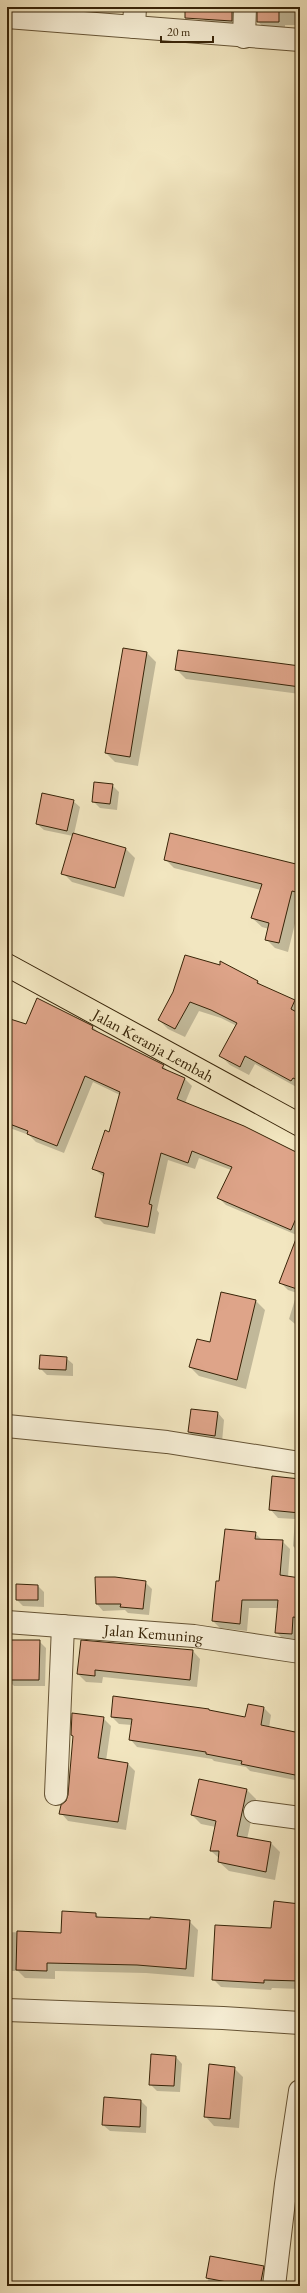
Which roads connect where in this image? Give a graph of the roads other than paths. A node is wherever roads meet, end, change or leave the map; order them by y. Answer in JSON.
{"nodes":[{"id":1,"x":245,"y":7,"type":"edge"},
{"id":2,"x":7,"y":17,"type":"edge"},
{"id":3,"x":135,"y":17,"type":"edge"},
{"id":4,"x":244,"y":37,"type":"junction"},
{"id":5,"x":300,"y":40,"type":"edge"},
{"id":6,"x":7,"y":965,"type":"edge"},
{"id":7,"x":300,"y":1125,"type":"edge"},
{"id":8,"x":7,"y":1426,"type":"edge"},
{"id":9,"x":300,"y":1463,"type":"edge"},
{"id":10,"x":7,"y":1622,"type":"edge"},
{"id":11,"x":63,"y":1626,"type":"junction"},
{"id":12,"x":300,"y":1652,"type":"edge"},
{"id":13,"x":56,"y":1794,"type":"dead end"},
{"id":14,"x":255,"y":1812,"type":"dead end"},
{"id":15,"x":300,"y":1818,"type":"edge"},
{"id":16,"x":7,"y":2010,"type":"edge"},
{"id":17,"x":300,"y":2023,"type":"edge"},
{"id":18,"x":300,"y":2091,"type":"edge"},
{"id":19,"x":274,"y":2286,"type":"edge"}],
"edges":[{"from":1,"to":4,"type":"street"},
{"from":2,"to":3,"type":"street"},
{"from":3,"to":4,"type":"street"},
{"from":4,"to":5,"type":"street"},
{"from":6,"to":7,"type":"main road","name":"Jalan Keranja Lembah"},
{"from":8,"to":9,"type":"street"},
{"from":10,"to":11,"type":"street","name":"Jalan Kemuning"},
{"from":11,"to":12,"type":"street","name":"Jalan Kemuning"},
{"from":11,"to":13,"type":"street"},
{"from":14,"to":15,"type":"street"},
{"from":16,"to":17,"type":"street"},
{"from":18,"to":19,"type":"street"}]}
